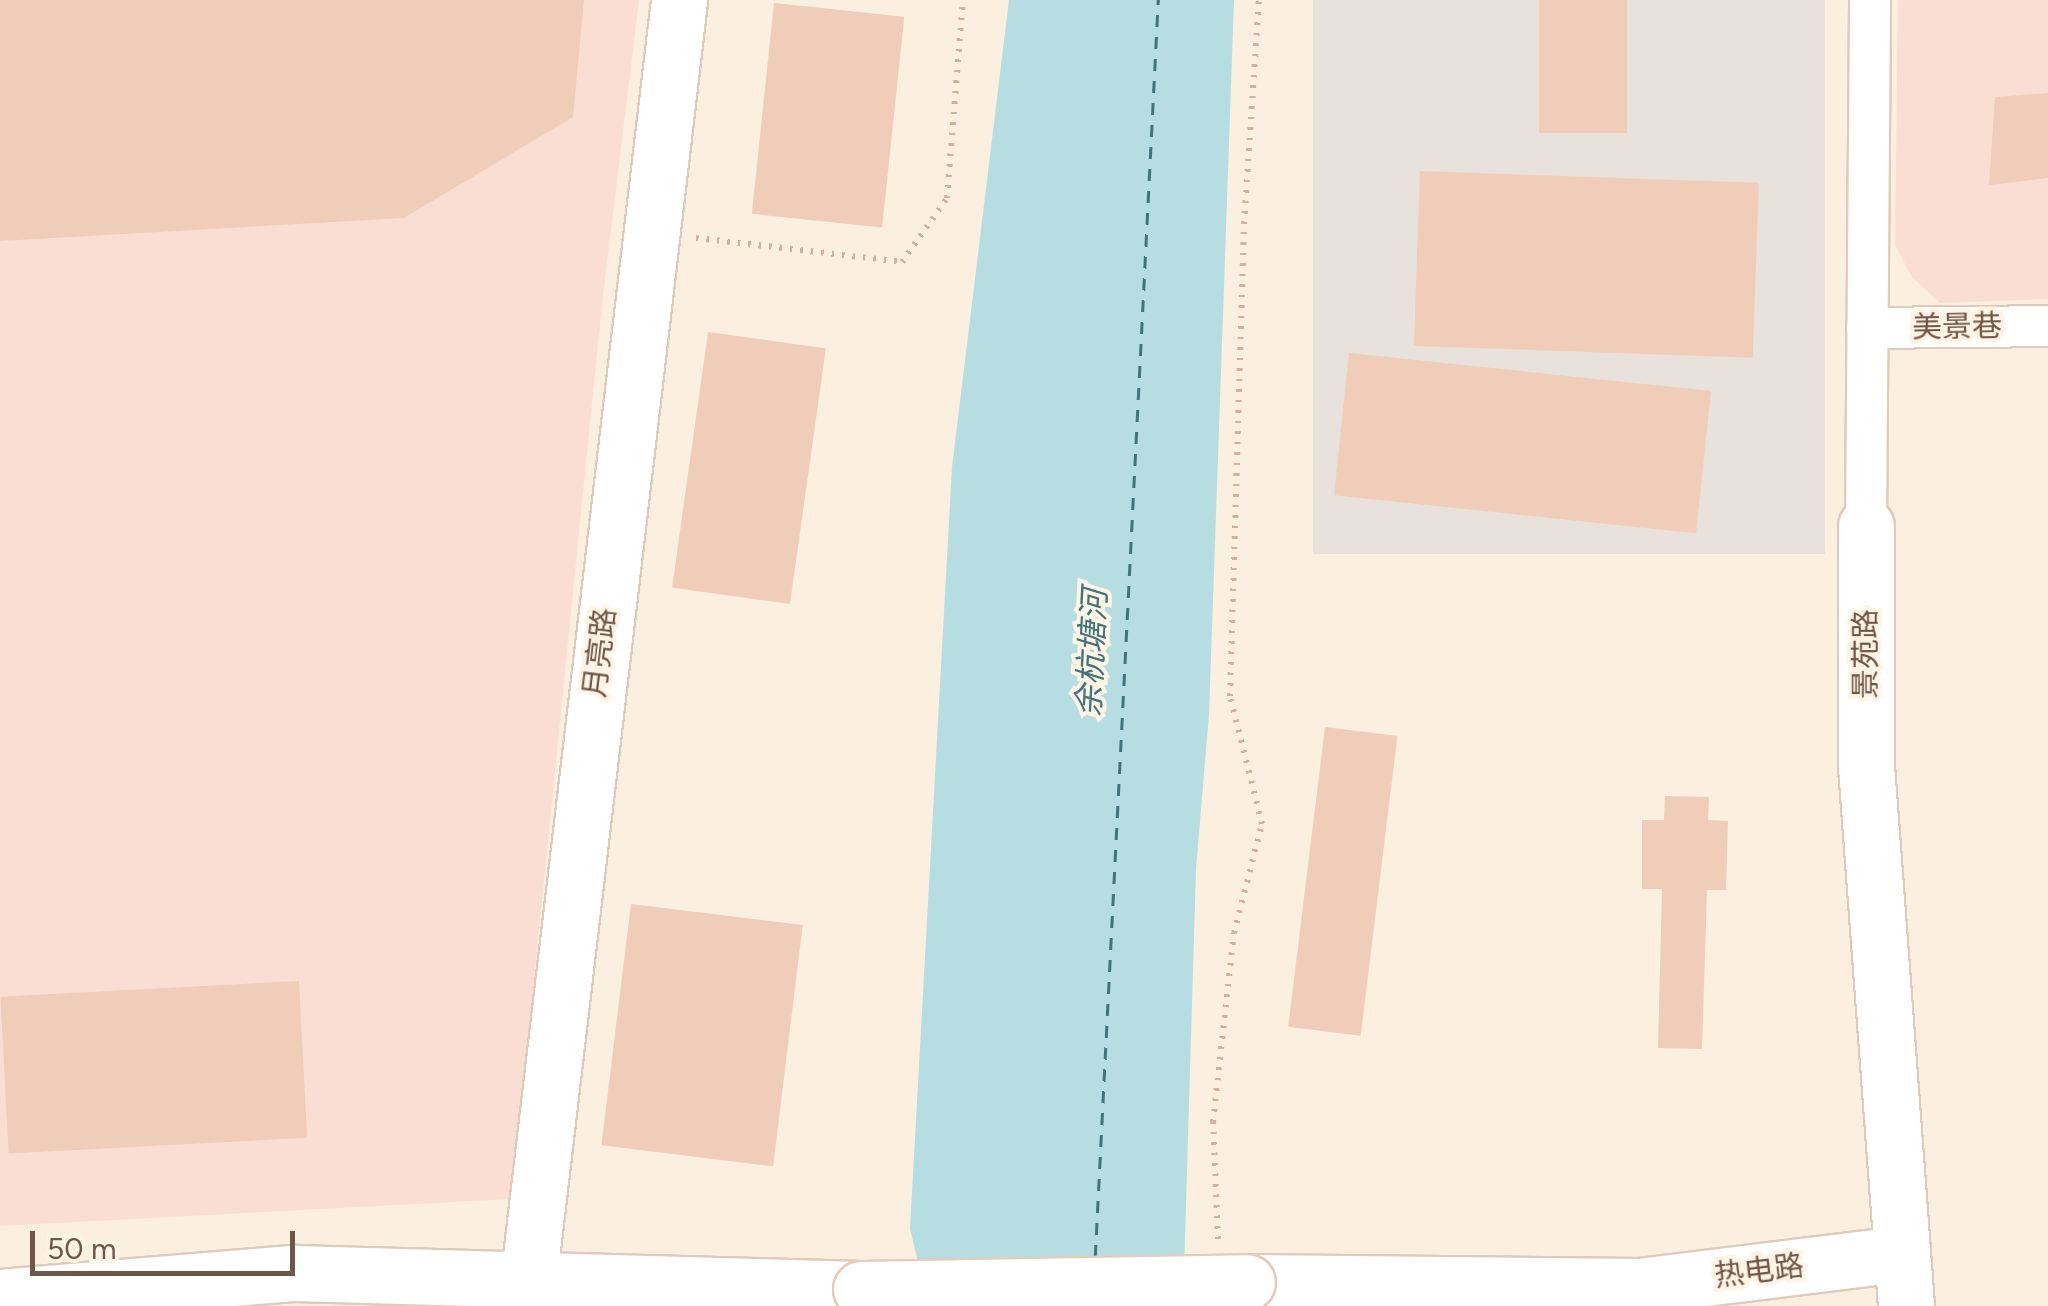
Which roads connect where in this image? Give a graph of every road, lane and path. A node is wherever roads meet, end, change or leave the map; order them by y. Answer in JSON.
{"nodes":[{"id":1,"x":679,"y":0,"type":"edge"},
{"id":2,"x":963,"y":0,"type":"edge"},
{"id":3,"x":1259,"y":0,"type":"edge"},
{"id":4,"x":1870,"y":0,"type":"edge"},
{"id":5,"x":650,"y":232,"type":"junction"},
{"id":6,"x":2048,"y":326,"type":"edge"},
{"id":7,"x":1867,"y":328,"type":"junction"},
{"id":8,"x":1866,"y":526,"type":"joint"},
{"id":9,"x":1233,"y":1266,"type":"junction"},
{"id":10,"x":1902,"y":1280,"type":"edge"},
{"id":11,"x":526,"y":1294,"type":"edge"},
{"id":12,"x":0,"y":1297,"type":"edge"}],
"edges":[{"from":1,"to":5,"type":"street","name":"月亮路"},
{"from":2,"to":5,"type":"path"},
{"from":3,"to":9,"type":"path"},
{"from":4,"to":7,"type":"street","name":"景苑路"},
{"from":5,"to":11,"type":"street","name":"月亮路"},
{"from":6,"to":7,"type":"street","name":"美景巷"},
{"from":7,"to":8,"type":"street","name":"景苑路"},
{"from":8,"to":10,"type":"street","name":"景苑路"},
{"from":9,"to":10,"type":"street","name":"热电路"},
{"from":9,"to":11,"type":"street","name":"热电路","bridge":true},
{"from":11,"to":12,"type":"street","name":"热电路"}]}
